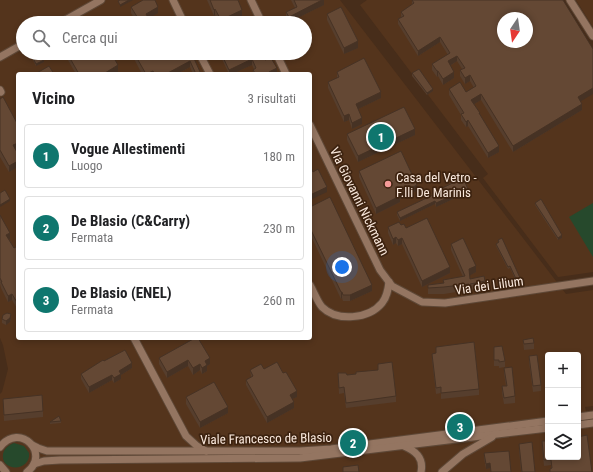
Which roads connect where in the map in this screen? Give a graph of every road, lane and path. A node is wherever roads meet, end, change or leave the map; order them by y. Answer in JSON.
{"nodes":[{"id":1,"x":101,"y":0,"type":"edge"},
{"id":2,"x":173,"y":0,"type":"edge"},
{"id":3,"x":251,"y":0,"type":"edge"},
{"id":4,"x":570,"y":0,"type":"edge"},
{"id":5,"x":72,"y":16,"type":"edge"},
{"id":6,"x":181,"y":16,"type":"edge"},
{"id":7,"x":259,"y":16,"type":"edge"},
{"id":8,"x":593,"y":36,"type":"edge"},
{"id":9,"x":16,"y":48,"type":"edge"},
{"id":10,"x":0,"y":57,"type":"edge"},
{"id":11,"x":203,"y":60,"type":"edge"},
{"id":12,"x":279,"y":60,"type":"edge"},
{"id":13,"x":209,"y":72,"type":"edge"},
{"id":14,"x":285,"y":72,"type":"edge"},
{"id":15,"x":312,"y":129,"type":"edge"},
{"id":16,"x":593,"y":281,"type":"edge"},
{"id":17,"x":391,"y":284,"type":"junction"},
{"id":18,"x":312,"y":289,"type":"edge"},
{"id":19,"x":135,"y":340,"type":"edge"},
{"id":20,"x":593,"y":415,"type":"edge"},
{"id":21,"x":581,"y":417,"type":"edge"},
{"id":22,"x":545,"y":421,"type":"edge"},
{"id":23,"x":591,"y":424,"type":"edge"},
{"id":24,"x":581,"y":425,"type":"edge"},
{"id":25,"x":545,"y":428,"type":"edge"},
{"id":26,"x":495,"y":435,"type":"junction"},
{"id":27,"x":32,"y":445,"type":"junction"},
{"id":28,"x":404,"y":446,"type":"junction"},
{"id":29,"x":0,"y":447,"type":"edge"},
{"id":30,"x":208,"y":452,"type":"junction"},
{"id":31,"x":34,"y":464,"type":"junction"},
{"id":32,"x":0,"y":465,"type":"edge"},
{"id":33,"x":6,"y":472,"type":"edge"},
{"id":34,"x":27,"y":472,"type":"edge"},
{"id":35,"x":421,"y":472,"type":"edge"},
{"id":36,"x":442,"y":472,"type":"edge"}],
"edges":[{"from":1,"to":5,"type":"street"},
{"from":2,"to":6,"type":"street"},
{"from":3,"to":7,"type":"street"},
{"from":4,"to":8,"type":"street"},
{"from":9,"to":10,"type":"street"},
{"from":11,"to":13,"type":"street"},
{"from":12,"to":14,"type":"street"},
{"from":15,"to":17,"type":"street","name":"Via Giovanni Nickmann"},
{"from":16,"to":17,"type":"street","name":"Via dei Lilium"},
{"from":17,"to":18,"type":"street"},
{"from":19,"to":30,"type":"street"},
{"from":20,"to":21,"type":"street"},
{"from":22,"to":30,"type":"street","name":"Viale Francesco de Blasio"},
{"from":23,"to":24,"type":"street"},
{"from":25,"to":26,"type":"street","name":"Viale Francesco de Blasio"},
{"from":26,"to":28,"type":"street","name":"Viale Francesco de Blasio"},
{"from":26,"to":36,"type":"street"},
{"from":27,"to":29,"type":"street","name":"Viale Francesco de Blasio"},
{"from":27,"to":30,"type":"street","name":"Viale Francesco de Blasio"},
{"from":27,"to":31,"type":"street"},
{"from":28,"to":31,"type":"street","name":"Viale Francesco de Blasio"},
{"from":28,"to":35,"type":"street"},
{"from":31,"to":34,"type":"street"},
{"from":32,"to":33,"type":"street"}]}
